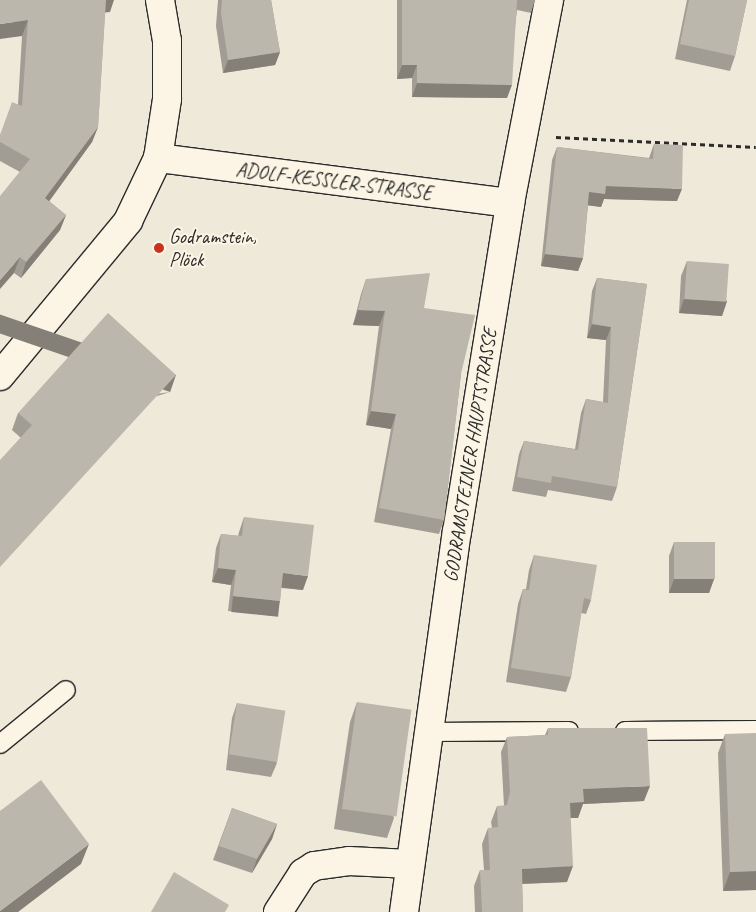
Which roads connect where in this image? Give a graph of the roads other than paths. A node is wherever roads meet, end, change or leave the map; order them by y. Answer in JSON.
{"nodes":[{"id":1,"x":160,"y":0,"type":"edge"},
{"id":2,"x":549,"y":0,"type":"edge"},
{"id":3,"x":158,"y":158,"type":"junction"},
{"id":4,"x":510,"y":203,"type":"junction"},
{"id":5,"x":0,"y":376,"type":"edge"},
{"id":6,"x":66,"y":690,"type":"dead end"},
{"id":7,"x":756,"y":730,"type":"edge"},
{"id":8,"x":587,"y":731,"type":"edge"},
{"id":9,"x":607,"y":731,"type":"edge"},
{"id":10,"x":429,"y":732,"type":"junction"},
{"id":11,"x":0,"y":744,"type":"edge"},
{"id":12,"x":410,"y":864,"type":"junction"},
{"id":13,"x":278,"y":912,"type":"edge"},
{"id":14,"x":404,"y":912,"type":"edge"}],
"edges":[{"from":1,"to":3,"type":"street"},
{"from":2,"to":4,"type":"street","name":"GODRAMSTEINER HAUPTSTRASSE"},
{"from":3,"to":4,"type":"street","name":"ADOLF-KESSLER-STRASSE"},
{"from":3,"to":5,"type":"street"},
{"from":4,"to":10,"type":"street","name":"GODRAMSTEINER HAUPTSTRASSE"},
{"from":6,"to":11,"type":"lane"},
{"from":7,"to":9,"type":"lane"},
{"from":8,"to":10,"type":"lane"},
{"from":10,"to":12,"type":"street","name":"GODRAMSTEINER HAUPTSTRASSE"},
{"from":12,"to":13,"type":"street"},
{"from":12,"to":14,"type":"street","name":"GODRAMSTEINER HAUPTSTRASSE"}]}
